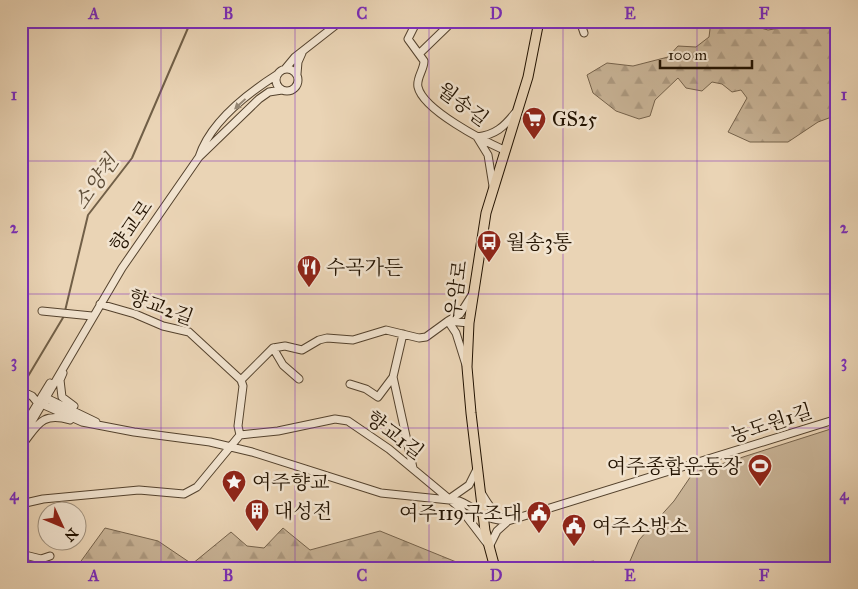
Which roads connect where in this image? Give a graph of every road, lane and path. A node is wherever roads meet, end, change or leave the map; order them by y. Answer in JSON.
{"nodes":[{"id":1,"x":28,"y":21,"type":"edge"},
{"id":2,"x":341,"y":21,"type":"edge"},
{"id":3,"x":417,"y":21,"type":"edge"},
{"id":4,"x":539,"y":21,"type":"edge"},
{"id":5,"x":580,"y":21,"type":"edge"},
{"id":6,"x":452,"y":22,"type":"edge"},
{"id":7,"x":21,"y":25,"type":"edge"},
{"id":8,"x":584,"y":34,"type":"dead end"},
{"id":9,"x":303,"y":52,"type":"junction"},
{"id":10,"x":420,"y":53,"type":"junction"},
{"id":11,"x":285,"y":69,"type":"junction"},
{"id":12,"x":278,"y":74,"type":"junction"},
{"id":13,"x":297,"y":74,"type":"junction"},
{"id":14,"x":282,"y":90,"type":"junction"},
{"id":15,"x":519,"y":109,"type":"junction"},
{"id":16,"x":477,"y":137,"type":"junction"},
{"id":17,"x":504,"y":150,"type":"junction"},
{"id":18,"x":199,"y":157,"type":"junction"},
{"id":19,"x":493,"y":187,"type":"junction"},
{"id":20,"x":473,"y":294,"type":"junction"},
{"id":21,"x":100,"y":304,"type":"junction"},
{"id":22,"x":44,"y":312,"type":"dead end"},
{"id":23,"x":92,"y":316,"type":"junction"},
{"id":24,"x":448,"y":321,"type":"junction"},
{"id":25,"x":469,"y":323,"type":"junction"},
{"id":26,"x":403,"y":334,"type":"junction"},
{"id":27,"x":273,"y":348,"type":"junction"},
{"id":28,"x":70,"y":357,"type":"junction"},
{"id":29,"x":467,"y":368,"type":"junction"},
{"id":30,"x":393,"y":377,"type":"junction"},
{"id":31,"x":299,"y":379,"type":"dead end"},
{"id":32,"x":241,"y":380,"type":"junction"},
{"id":33,"x":350,"y":384,"type":"dead end"},
{"id":34,"x":35,"y":397,"type":"edge"},
{"id":35,"x":83,"y":418,"type":"junction"},
{"id":36,"x":837,"y":419,"type":"edge"},
{"id":37,"x":21,"y":431,"type":"edge"},
{"id":38,"x":240,"y":435,"type":"junction"},
{"id":39,"x":21,"y":440,"type":"edge"},
{"id":40,"x":21,"y":446,"type":"edge"},
{"id":41,"x":231,"y":447,"type":"junction"},
{"id":42,"x":478,"y":464,"type":"junction"},
{"id":43,"x":413,"y":468,"type":"junction"},
{"id":44,"x":482,"y":494,"type":"junction"},
{"id":45,"x":449,"y":499,"type":"junction"},
{"id":46,"x":21,"y":504,"type":"edge"},
{"id":47,"x":485,"y":517,"type":"junction"},
{"id":48,"x":508,"y":520,"type":"junction"},
{"id":49,"x":489,"y":548,"type":"junction"},
{"id":50,"x":21,"y":554,"type":"edge"},
{"id":51,"x":50,"y":556,"type":"dead end"},
{"id":52,"x":494,"y":568,"type":"edge"}],
"edges":[{"from":1,"to":7,"type":"highway"},
{"from":2,"to":9,"type":"street"},
{"from":3,"to":10,"type":"street","name":"월송길"},
{"from":4,"to":15,"type":"main road","name":"우암로"},
{"from":5,"to":8,"type":"street"},
{"from":6,"to":10,"type":"street"},
{"from":9,"to":11,"type":"street"},
{"from":9,"to":13,"type":"street"},
{"from":10,"to":16,"type":"street","name":"월송길"},
{"from":11,"to":12,"type":"street"},
{"from":11,"to":13,"type":"street"},
{"from":12,"to":14,"type":"street"},
{"from":12,"to":18,"type":"street","name":"향교로","one_way":true},
{"from":13,"to":14,"type":"street"},
{"from":14,"to":18,"type":"street","name":"향교로"},
{"from":15,"to":16,"type":"street"},
{"from":15,"to":17,"type":"main road","name":"우암로"},
{"from":16,"to":17,"type":"street","name":"월송길"},
{"from":16,"to":19,"type":"street"},
{"from":17,"to":19,"type":"main road","name":"우암로"},
{"from":18,"to":21,"type":"street","name":"향교로"},
{"from":19,"to":20,"type":"main road","name":"우암로"},
{"from":20,"to":24,"type":"street"},
{"from":20,"to":25,"type":"main road","name":"우암로"},
{"from":21,"to":23,"type":"street","name":"향교로"},
{"from":21,"to":32,"type":"street","name":"향교2길"},
{"from":22,"to":23,"type":"street"},
{"from":23,"to":28,"type":"street","name":"향교로"},
{"from":24,"to":25,"type":"street"},
{"from":24,"to":26,"type":"street"},
{"from":24,"to":29,"type":"street"},
{"from":25,"to":29,"type":"main road","name":"우암로"},
{"from":26,"to":27,"type":"street"},
{"from":26,"to":30,"type":"street"},
{"from":27,"to":31,"type":"street"},
{"from":27,"to":32,"type":"street"},
{"from":28,"to":34,"type":"street","name":"향교로"},
{"from":28,"to":35,"type":"street"},
{"from":29,"to":42,"type":"main road","name":"우암로"},
{"from":30,"to":33,"type":"street"},
{"from":30,"to":43,"type":"street"},
{"from":32,"to":38,"type":"street"},
{"from":34,"to":35,"type":"street","name":"향교1길"},
{"from":34,"to":37,"type":"street","name":"향교로"},
{"from":34,"to":39,"type":"street","name":"향교로"},
{"from":35,"to":40,"type":"street"},
{"from":35,"to":41,"type":"street","name":"향교1길"},
{"from":36,"to":48,"type":"street","name":"농도원1길"},
{"from":38,"to":41,"type":"street"},
{"from":38,"to":43,"type":"street","name":"향교1길"},
{"from":41,"to":45,"type":"street","name":"향교1길"},
{"from":41,"to":46,"type":"street"},
{"from":42,"to":44,"type":"main road","name":"우암로"},
{"from":42,"to":45,"type":"street"},
{"from":43,"to":45,"type":"street","name":"향교1길"},
{"from":44,"to":47,"type":"main road","name":"우암로"},
{"from":44,"to":48,"type":"street"},
{"from":45,"to":47,"type":"street","name":"향교1길"},
{"from":45,"to":49,"type":"street"},
{"from":47,"to":48,"type":"street","name":"농도원1길"},
{"from":47,"to":49,"type":"main road","name":"우암로"},
{"from":48,"to":49,"type":"street"},
{"from":49,"to":52,"type":"main road","name":"우암로"},
{"from":50,"to":51,"type":"street"}]}
